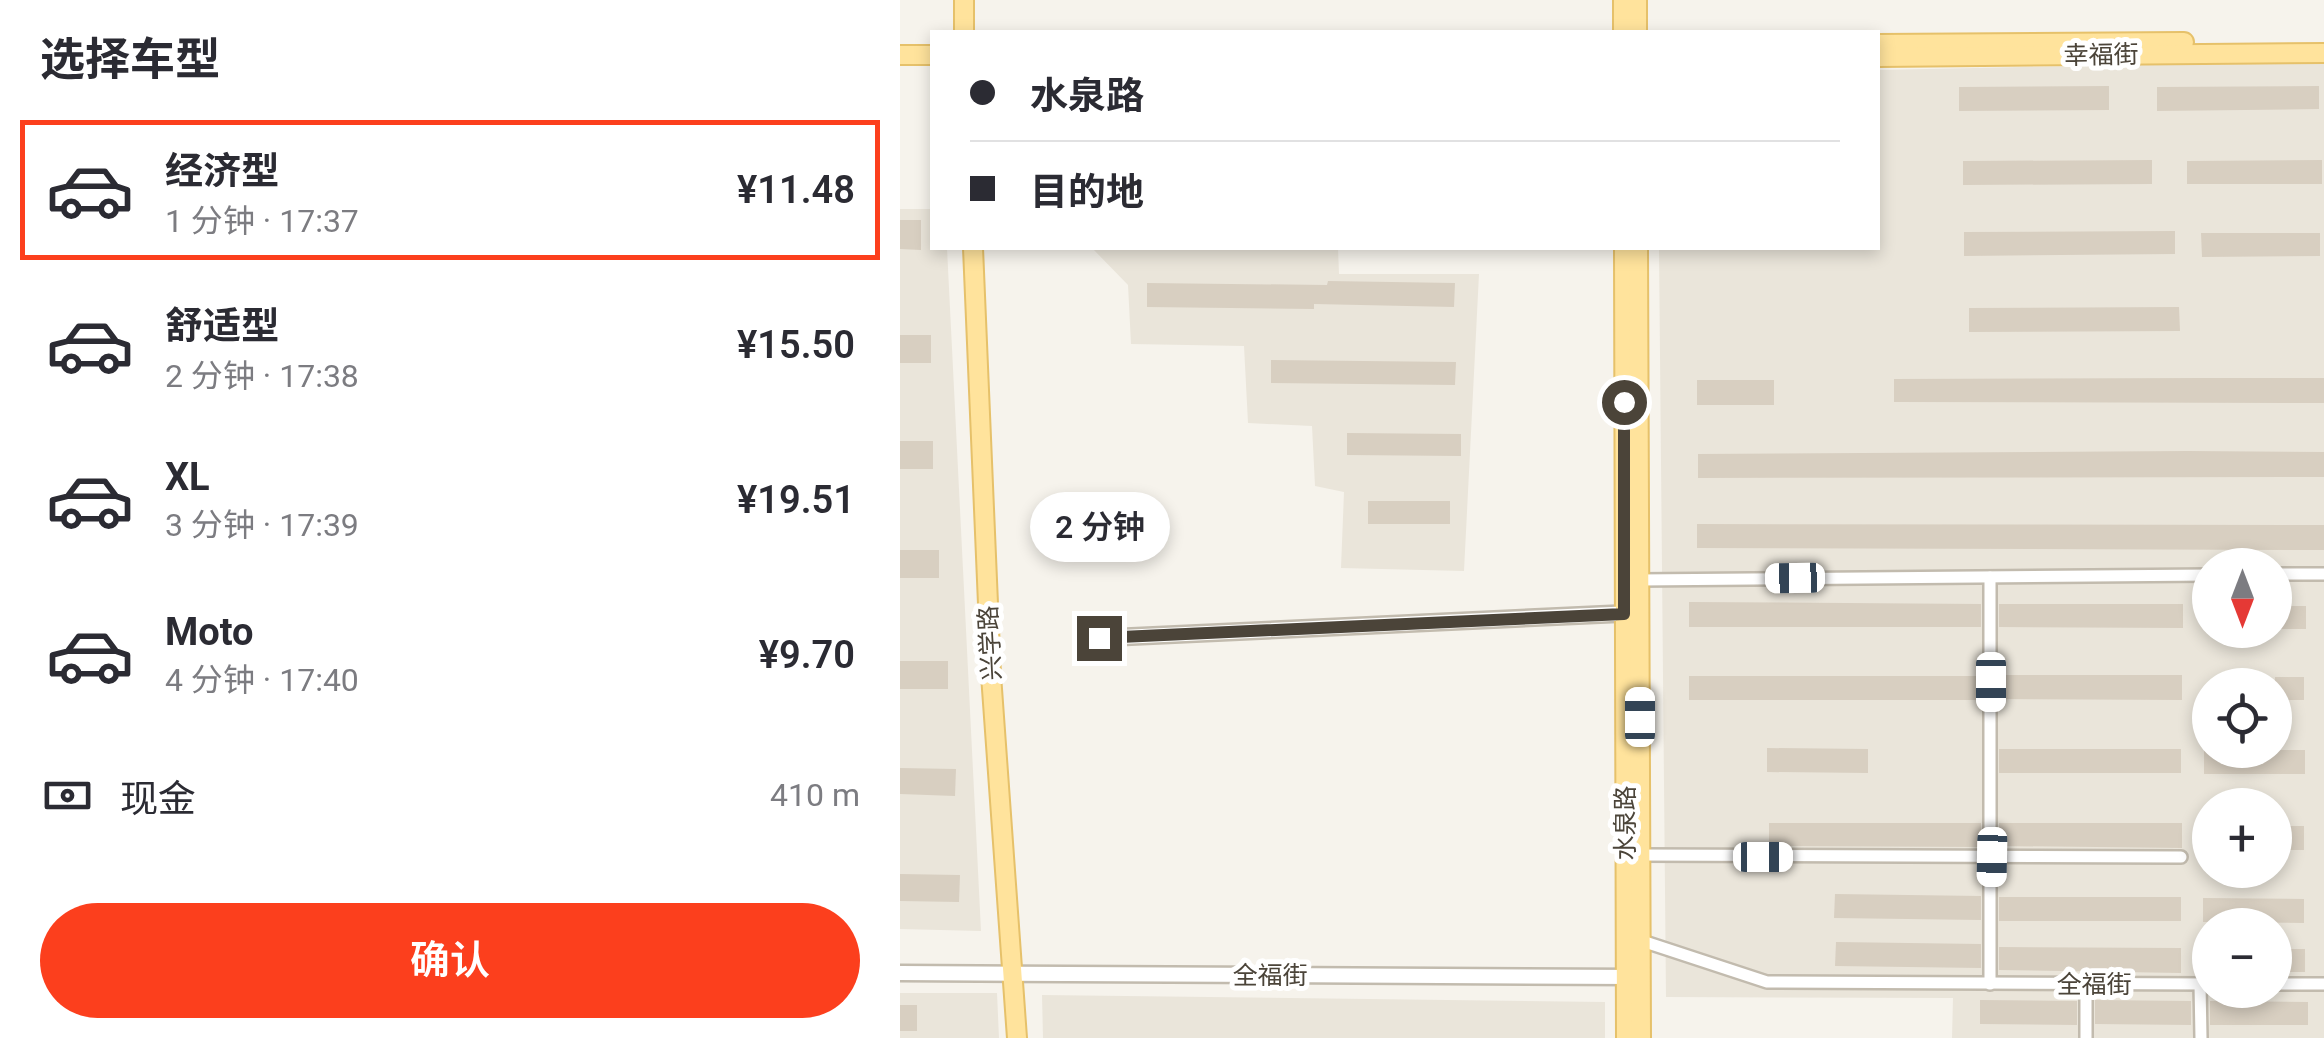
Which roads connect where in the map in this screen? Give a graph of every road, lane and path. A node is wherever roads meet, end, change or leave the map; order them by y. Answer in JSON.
{"nodes":[{"id":1,"x":964,"y":0,"type":"edge"},
{"id":2,"x":1622,"y":0,"type":"edge"},
{"id":3,"x":1637,"y":0,"type":"edge"},
{"id":4,"x":964,"y":30,"type":"edge"},
{"id":5,"x":1623,"y":30,"type":"edge"},
{"id":6,"x":1637,"y":30,"type":"edge"},
{"id":7,"x":2324,"y":41,"type":"edge"},
{"id":8,"x":900,"y":43,"type":"edge"},
{"id":9,"x":930,"y":43,"type":"edge"},
{"id":10,"x":1880,"y":44,"type":"edge"},
{"id":11,"x":2324,"y":53,"type":"edge"},
{"id":12,"x":900,"y":54,"type":"edge"},
{"id":13,"x":930,"y":55,"type":"edge"},
{"id":14,"x":1880,"y":56,"type":"edge"},
{"id":15,"x":973,"y":250,"type":"edge"},
{"id":16,"x":1624,"y":250,"type":"edge"},
{"id":17,"x":1638,"y":250,"type":"edge"},
{"id":18,"x":2292,"y":574,"type":"edge"},
{"id":19,"x":2324,"y":574,"type":"edge"},
{"id":20,"x":2192,"y":575,"type":"edge"},
{"id":21,"x":1990,"y":577,"type":"junction"},
{"id":22,"x":1639,"y":580,"type":"junction"},
{"id":23,"x":1631,"y":614,"type":"junction"},
{"id":24,"x":1099,"y":638,"type":"dead end"},
{"id":25,"x":1640,"y":855,"type":"junction"},
{"id":26,"x":1992,"y":857,"type":"junction"},
{"id":27,"x":2181,"y":857,"type":"dead end"},
{"id":28,"x":1633,"y":939,"type":"junction"},
{"id":29,"x":900,"y":972,"type":"edge"},
{"id":30,"x":1014,"y":974,"type":"junction"},
{"id":31,"x":1633,"y":977,"type":"junction"},
{"id":32,"x":1990,"y":984,"type":"junction"},
{"id":33,"x":2086,"y":984,"type":"junction"},
{"id":34,"x":2192,"y":984,"type":"edge"},
{"id":35,"x":2292,"y":984,"type":"edge"},
{"id":36,"x":2324,"y":984,"type":"edge"},
{"id":37,"x":2203,"y":1008,"type":"edge"},
{"id":38,"x":1017,"y":1038,"type":"edge"},
{"id":39,"x":1626,"y":1038,"type":"edge"},
{"id":40,"x":1641,"y":1038,"type":"edge"},
{"id":41,"x":2086,"y":1038,"type":"edge"},
{"id":42,"x":2201,"y":1038,"type":"edge"}],
"edges":[{"from":1,"to":4,"type":"main road"},
{"from":2,"to":5,"type":"main road"},
{"from":3,"to":6,"type":"main road"},
{"from":7,"to":10,"type":"main road","name":"幸福街"},
{"from":8,"to":9,"type":"main road"},
{"from":11,"to":14,"type":"main road","name":"幸福街"},
{"from":12,"to":13,"type":"main road"},
{"from":15,"to":30,"type":"main road","name":"兴学路"},
{"from":16,"to":23,"type":"main road","name":"水泉路"},
{"from":17,"to":22,"type":"main road","name":"水泉路"},
{"from":18,"to":19,"type":"street"},
{"from":20,"to":21,"type":"street"},
{"from":21,"to":22,"type":"street"},
{"from":21,"to":26,"type":"street"},
{"from":22,"to":23,"type":"main road","name":"水泉路"},
{"from":23,"to":24,"type":"street"},
{"from":23,"to":25,"type":"main road","name":"水泉路"},
{"from":23,"to":28,"type":"main road","name":"水泉路"},
{"from":25,"to":26,"type":"street"},
{"from":25,"to":28,"type":"main road","name":"水泉路"},
{"from":26,"to":27,"type":"street"},
{"from":26,"to":32,"type":"street"},
{"from":28,"to":31,"type":"main road","name":"水泉路"},
{"from":28,"to":32,"type":"street","name":"全福街"},
{"from":29,"to":30,"type":"street","name":"全福街"},
{"from":30,"to":31,"type":"street","name":"全福街"},
{"from":30,"to":38,"type":"main road","name":"兴学路"},
{"from":31,"to":39,"type":"main road","name":"水泉路"},
{"from":31,"to":40,"type":"main road","name":"水泉路"},
{"from":32,"to":33,"type":"street","name":"全福街"},
{"from":33,"to":34,"type":"street","name":"全福街"},
{"from":33,"to":41,"type":"street"},
{"from":35,"to":36,"type":"street"},
{"from":37,"to":42,"type":"street"}]}
